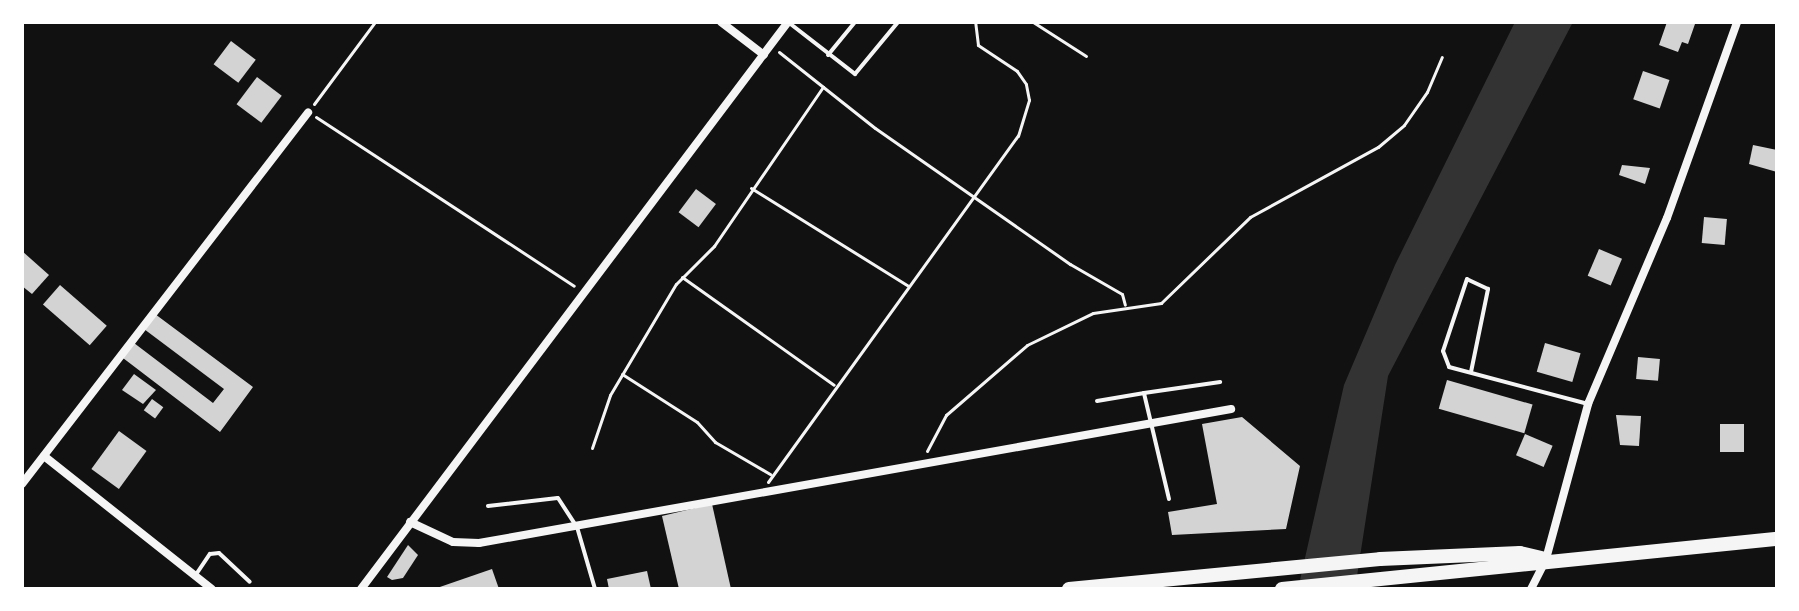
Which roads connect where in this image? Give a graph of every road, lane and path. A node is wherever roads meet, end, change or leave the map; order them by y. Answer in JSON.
{"nodes":[{"id":1,"x":375,"y":22,"type":"edge"},
{"id":2,"x":721,"y":22,"type":"edge"},
{"id":3,"x":788,"y":22,"type":"edge"},
{"id":4,"x":855,"y":22,"type":"edge"},
{"id":5,"x":898,"y":22,"type":"edge"},
{"id":6,"x":975,"y":22,"type":"edge"},
{"id":7,"x":1033,"y":22,"type":"edge"},
{"id":8,"x":1737,"y":22,"type":"edge"},
{"id":9,"x":771,"y":45,"type":"junction"},
{"id":10,"x":764,"y":55,"type":"junction"},
{"id":11,"x":828,"y":55,"type":"junction"},
{"id":12,"x":1086,"y":56,"type":"dead end"},
{"id":13,"x":1442,"y":57,"type":"dead end"},
{"id":14,"x":823,"y":87,"type":"junction"},
{"id":15,"x":308,"y":112,"type":"junction"},
{"id":16,"x":751,"y":188,"type":"junction"},
{"id":17,"x":975,"y":196,"type":"junction"},
{"id":18,"x":682,"y":277,"type":"junction"},
{"id":19,"x":907,"y":285,"type":"junction"},
{"id":20,"x":584,"y":293,"type":"junction"},
{"id":21,"x":1125,"y":305,"type":"junction"},
{"id":22,"x":1471,"y":372,"type":"junction"},
{"id":23,"x":622,"y":374,"type":"junction"},
{"id":24,"x":1220,"y":382,"type":"dead end"},
{"id":25,"x":834,"y":385,"type":"junction"},
{"id":26,"x":1144,"y":393,"type":"junction"},
{"id":27,"x":1097,"y":401,"type":"dead end"},
{"id":28,"x":1588,"y":404,"type":"junction"},
{"id":29,"x":1231,"y":409,"type":"dead end"},
{"id":30,"x":1151,"y":423,"type":"junction"},
{"id":31,"x":592,"y":448,"type":"dead end"},
{"id":32,"x":44,"y":456,"type":"junction"},
{"id":33,"x":929,"y":464,"type":"junction"},
{"id":34,"x":770,"y":474,"type":"junction"},
{"id":35,"x":22,"y":484,"type":"edge"},
{"id":36,"x":770,"y":489,"type":"junction"},
{"id":37,"x":1169,"y":499,"type":"dead end"},
{"id":38,"x":488,"y":506,"type":"dead end"},
{"id":39,"x":410,"y":522,"type":"junction"},
{"id":40,"x":577,"y":527,"type":"junction"},
{"id":41,"x":1777,"y":539,"type":"edge"},
{"id":42,"x":1546,"y":559,"type":"junction"},
{"id":43,"x":197,"y":573,"type":"junction"},
{"id":44,"x":250,"y":582,"type":"dead end"},
{"id":45,"x":212,"y":589,"type":"edge"},
{"id":46,"x":361,"y":589,"type":"edge"},
{"id":47,"x":595,"y":589,"type":"edge"},
{"id":48,"x":1069,"y":589,"type":"edge"},
{"id":49,"x":1282,"y":589,"type":"edge"},
{"id":50,"x":1531,"y":589,"type":"edge"}],
"edges":[{"from":1,"to":15,"type":"path"},
{"from":2,"to":10,"type":"street"},
{"from":3,"to":9,"type":"street"},
{"from":3,"to":11,"type":"lane"},
{"from":4,"to":11,"type":"lane"},
{"from":5,"to":11,"type":"lane"},
{"from":6,"to":17,"type":"path"},
{"from":7,"to":12,"type":"path"},
{"from":8,"to":28,"type":"street"},
{"from":9,"to":10,"type":"street"},
{"from":9,"to":14,"type":"path"},
{"from":10,"to":20,"type":"street"},
{"from":13,"to":21,"type":"path"},
{"from":14,"to":16,"type":"path"},
{"from":14,"to":17,"type":"path"},
{"from":15,"to":20,"type":"path"},
{"from":15,"to":32,"type":"street"},
{"from":16,"to":18,"type":"path"},
{"from":16,"to":19,"type":"path"},
{"from":17,"to":19,"type":"path"},
{"from":17,"to":21,"type":"path"},
{"from":18,"to":23,"type":"path"},
{"from":18,"to":25,"type":"path"},
{"from":19,"to":25,"type":"path"},
{"from":20,"to":39,"type":"street"},
{"from":21,"to":33,"type":"path"},
{"from":22,"to":22,"type":"lane"},
{"from":22,"to":28,"type":"lane"},
{"from":23,"to":31,"type":"path"},
{"from":23,"to":34,"type":"path"},
{"from":24,"to":26,"type":"lane"},
{"from":25,"to":34,"type":"path"},
{"from":26,"to":27,"type":"lane"},
{"from":26,"to":30,"type":"lane"},
{"from":28,"to":42,"type":"street"},
{"from":29,"to":30,"type":"street"},
{"from":30,"to":33,"type":"street"},
{"from":30,"to":37,"type":"lane"},
{"from":32,"to":35,"type":"street"},
{"from":32,"to":43,"type":"street"},
{"from":33,"to":36,"type":"street"},
{"from":34,"to":36,"type":"path"},
{"from":36,"to":40,"type":"street"},
{"from":38,"to":40,"type":"lane"},
{"from":39,"to":40,"type":"street"},
{"from":39,"to":46,"type":"street"},
{"from":40,"to":47,"type":"lane"},
{"from":41,"to":42,"type":"main road"},
{"from":42,"to":48,"type":"main road"},
{"from":42,"to":49,"type":"main road"},
{"from":42,"to":50,"type":"street"},
{"from":43,"to":44,"type":"lane"},
{"from":43,"to":45,"type":"street"}]}
